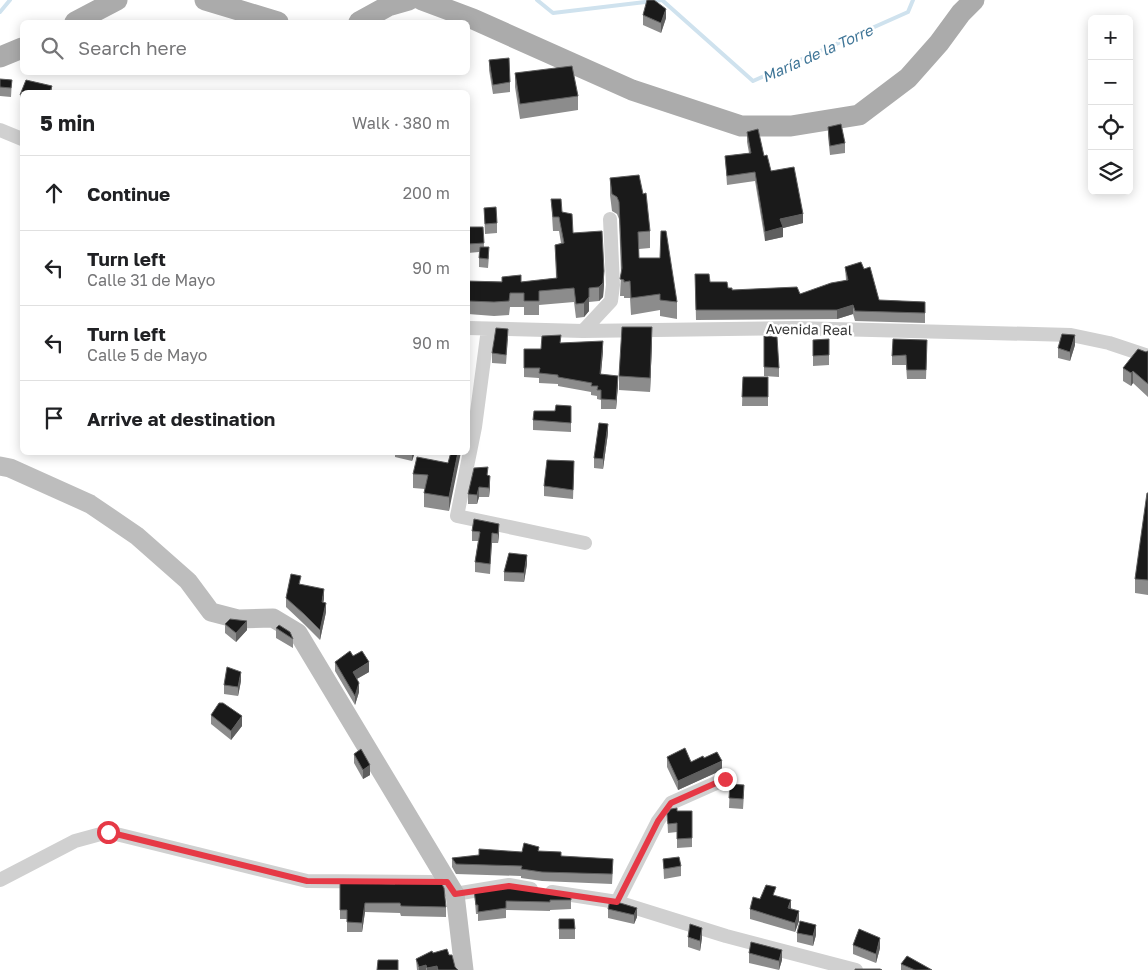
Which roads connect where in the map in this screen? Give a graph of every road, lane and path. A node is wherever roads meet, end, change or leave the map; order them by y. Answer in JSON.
{"nodes":[{"id":1,"x":117,"y":0,"type":"edge"},
{"id":2,"x":205,"y":0,"type":"edge"},
{"id":3,"x":409,"y":0,"type":"edge"},
{"id":4,"x":422,"y":0,"type":"edge"},
{"id":5,"x":974,"y":0,"type":"edge"},
{"id":6,"x":79,"y":20,"type":"edge"},
{"id":7,"x":271,"y":20,"type":"edge"},
{"id":8,"x":363,"y":20,"type":"edge"},
{"id":9,"x":20,"y":49,"type":"edge"},
{"id":10,"x":0,"y":57,"type":"edge"},
{"id":11,"x":0,"y":130,"type":"edge"},
{"id":12,"x":20,"y":137,"type":"edge"},
{"id":13,"x":610,"y":219,"type":"dead end"},
{"id":14,"x":470,"y":328,"type":"edge"},
{"id":15,"x":488,"y":328,"type":"junction"},
{"id":16,"x":583,"y":331,"type":"junction"},
{"id":17,"x":1148,"y":356,"type":"edge"},
{"id":18,"x":470,"y":452,"type":"edge"},
{"id":19,"x":469,"y":455,"type":"edge"},
{"id":20,"x":0,"y":466,"type":"edge"},
{"id":21,"x":585,"y":543,"type":"dead end"},
{"id":22,"x":725,"y":779,"type":"dead end"},
{"id":23,"x":0,"y":880,"type":"edge"},
{"id":24,"x":451,"y":888,"type":"junction"},
{"id":25,"x":617,"y":902,"type":"junction"},
{"id":26,"x":464,"y":970,"type":"edge"},
{"id":27,"x":856,"y":970,"type":"edge"}],
"edges":[{"from":1,"to":6,"type":"main road"},
{"from":2,"to":7,"type":"main road"},
{"from":3,"to":8,"type":"main road"},
{"from":4,"to":5,"type":"main road"},
{"from":9,"to":10,"type":"main road"},
{"from":11,"to":12,"type":"street"},
{"from":13,"to":16,"type":"street"},
{"from":14,"to":15,"type":"street","name":"Avenida Real"},
{"from":15,"to":16,"type":"street","name":"Avenida Real"},
{"from":15,"to":18,"type":"street"},
{"from":16,"to":17,"type":"street","name":"Avenida Real"},
{"from":19,"to":21,"type":"street"},
{"from":20,"to":24,"type":"street"},
{"from":22,"to":25,"type":"street"},
{"from":23,"to":24,"type":"street"},
{"from":24,"to":25,"type":"street"},
{"from":24,"to":26,"type":"street"},
{"from":25,"to":27,"type":"street"}]}
